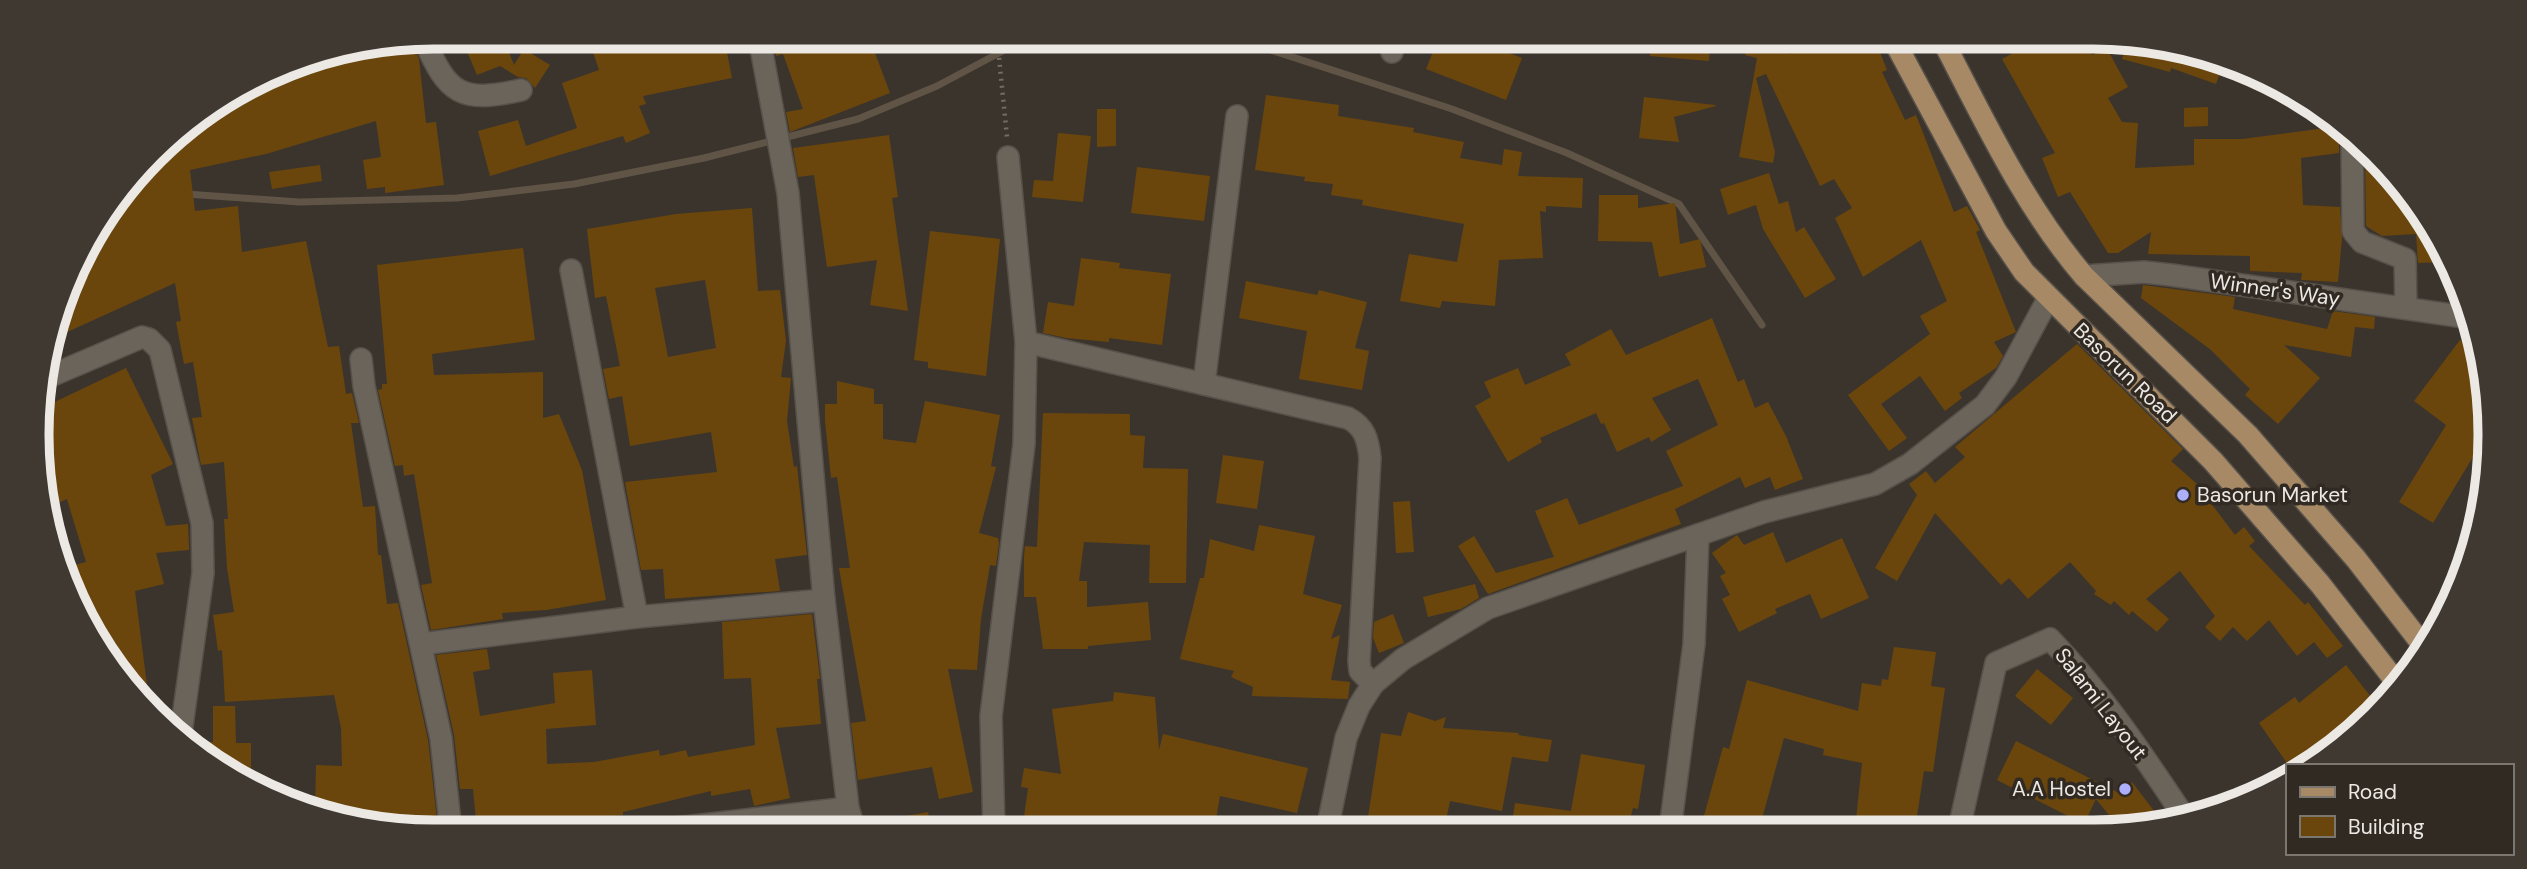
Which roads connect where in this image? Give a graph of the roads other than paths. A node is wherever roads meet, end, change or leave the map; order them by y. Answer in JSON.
{"nodes":[{"id":1,"x":428,"y":49,"type":"edge"},
{"id":2,"x":761,"y":49,"type":"edge"},
{"id":3,"x":1898,"y":49,"type":"edge"},
{"id":4,"x":1948,"y":49,"type":"edge"},
{"id":5,"x":521,"y":90,"type":"dead end"},
{"id":6,"x":1237,"y":116,"type":"dead end"},
{"id":7,"x":2352,"y":150,"type":"edge"},
{"id":8,"x":1009,"y":157,"type":"road end"},
{"id":9,"x":571,"y":270,"type":"dead end"},
{"id":10,"x":2084,"y":275,"type":"junction"},
{"id":11,"x":2048,"y":299,"type":"junction"},
{"id":12,"x":2406,"y":309,"type":"junction"},
{"id":13,"x":2460,"y":316,"type":"edge"},
{"id":14,"x":1026,"y":342,"type":"junction"},
{"id":15,"x":362,"y":359,"type":"dead end"},
{"id":16,"x":53,"y":375,"type":"edge"},
{"id":17,"x":1204,"y":384,"type":"junction"},
{"id":18,"x":1698,"y":535,"type":"junction"},
{"id":19,"x":824,"y":600,"type":"junction"},
{"id":20,"x":637,"y":617,"type":"junction"},
{"id":21,"x":2419,"y":640,"type":"edge"},
{"id":22,"x":421,"y":644,"type":"junction"},
{"id":23,"x":2392,"y":676,"type":"edge"},
{"id":24,"x":1373,"y":684,"type":"junction"},
{"id":25,"x":182,"y":726,"type":"edge"},
{"id":26,"x":848,"y":807,"type":"junction"},
{"id":27,"x":2180,"y":810,"type":"edge"},
{"id":28,"x":450,"y":820,"type":"edge"},
{"id":29,"x":740,"y":820,"type":"edge"},
{"id":30,"x":852,"y":820,"type":"edge"},
{"id":31,"x":994,"y":820,"type":"edge"},
{"id":32,"x":1329,"y":820,"type":"edge"},
{"id":33,"x":1671,"y":820,"type":"edge"},
{"id":34,"x":1961,"y":820,"type":"edge"}],
"edges":[{"from":1,"to":5,"type":"street"},
{"from":2,"to":19,"type":"street"},
{"from":3,"to":11,"type":"main road","name":"Basorun Road"},
{"from":4,"to":10,"type":"main road","name":"Basorun Road"},
{"from":6,"to":17,"type":"street"},
{"from":7,"to":12,"type":"street"},
{"from":8,"to":14,"type":"street"},
{"from":9,"to":20,"type":"street"},
{"from":10,"to":12,"type":"street","name":"Winner's Way"},
{"from":10,"to":21,"type":"main road","name":"Basorun Road"},
{"from":11,"to":18,"type":"street"},
{"from":11,"to":23,"type":"main road","name":"Basorun Road"},
{"from":12,"to":13,"type":"street","name":"Winner's Way"},
{"from":14,"to":17,"type":"street"},
{"from":14,"to":31,"type":"street"},
{"from":15,"to":22,"type":"street"},
{"from":16,"to":25,"type":"street"},
{"from":17,"to":24,"type":"street"},
{"from":18,"to":24,"type":"street"},
{"from":18,"to":33,"type":"street"},
{"from":19,"to":20,"type":"street"},
{"from":19,"to":26,"type":"street"},
{"from":20,"to":22,"type":"street"},
{"from":22,"to":28,"type":"street"},
{"from":24,"to":32,"type":"street"},
{"from":26,"to":29,"type":"street"},
{"from":26,"to":30,"type":"street"},
{"from":27,"to":34,"type":"street","name":"Salami Layout"}]}
